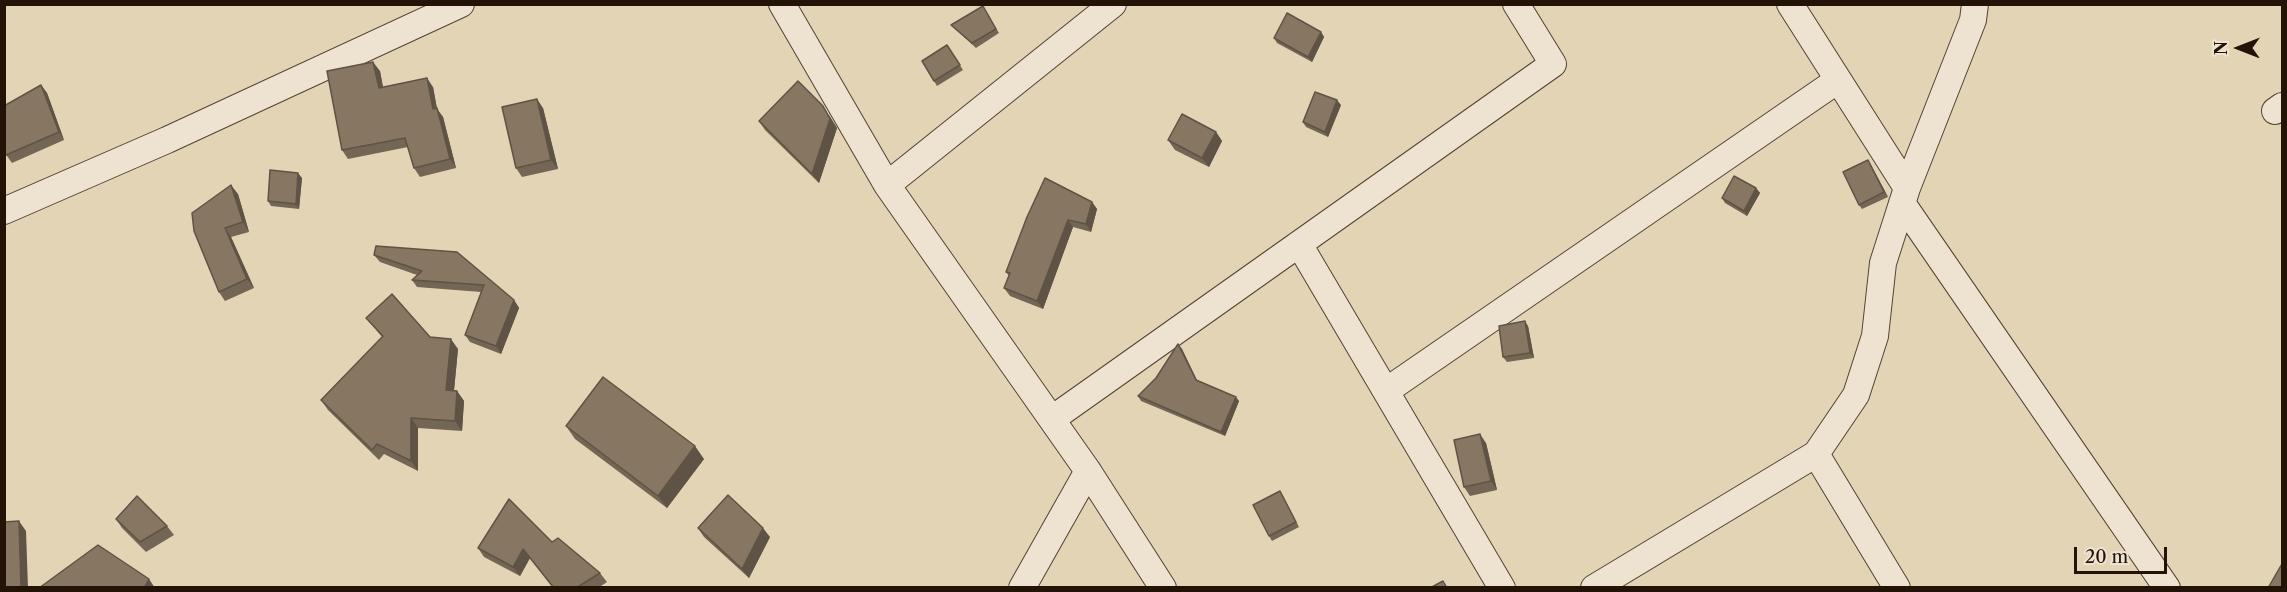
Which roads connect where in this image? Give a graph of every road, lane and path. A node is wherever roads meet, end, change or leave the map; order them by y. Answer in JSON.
{"nodes":[{"id":1,"x":461,"y":4,"type":"edge"},
{"id":2,"x":783,"y":4,"type":"edge"},
{"id":3,"x":1113,"y":4,"type":"edge"},
{"id":4,"x":1516,"y":4,"type":"edge"},
{"id":5,"x":1790,"y":4,"type":"edge"},
{"id":6,"x":1975,"y":4,"type":"edge"},
{"id":7,"x":1838,"y":80,"type":"junction"},
{"id":8,"x":887,"y":185,"type":"junction"},
{"id":9,"x":1904,"y":196,"type":"junction"},
{"id":10,"x":4,"y":211,"type":"edge"},
{"id":11,"x":1299,"y":244,"type":"junction"},
{"id":12,"x":1386,"y":391,"type":"junction"},
{"id":13,"x":1052,"y":419,"type":"junction"},
{"id":14,"x":1816,"y":454,"type":"junction"},
{"id":15,"x":1088,"y":471,"type":"junction"},
{"id":16,"x":1022,"y":588,"type":"edge"},
{"id":17,"x":1163,"y":588,"type":"edge"},
{"id":18,"x":1502,"y":588,"type":"edge"},
{"id":19,"x":1594,"y":588,"type":"edge"},
{"id":20,"x":1897,"y":588,"type":"edge"},
{"id":21,"x":2167,"y":588,"type":"edge"}],
"edges":[{"from":1,"to":10,"type":"street"},
{"from":2,"to":8,"type":"street"},
{"from":3,"to":8,"type":"street"},
{"from":4,"to":11,"type":"street"},
{"from":5,"to":7,"type":"street"},
{"from":6,"to":9,"type":"street"},
{"from":7,"to":9,"type":"street"},
{"from":7,"to":12,"type":"street"},
{"from":8,"to":13,"type":"street"},
{"from":9,"to":14,"type":"street"},
{"from":9,"to":21,"type":"street"},
{"from":11,"to":12,"type":"street"},
{"from":11,"to":13,"type":"street"},
{"from":12,"to":18,"type":"street"},
{"from":13,"to":15,"type":"street"},
{"from":14,"to":19,"type":"street"},
{"from":14,"to":20,"type":"street"},
{"from":15,"to":16,"type":"street"},
{"from":15,"to":17,"type":"street"}]}
